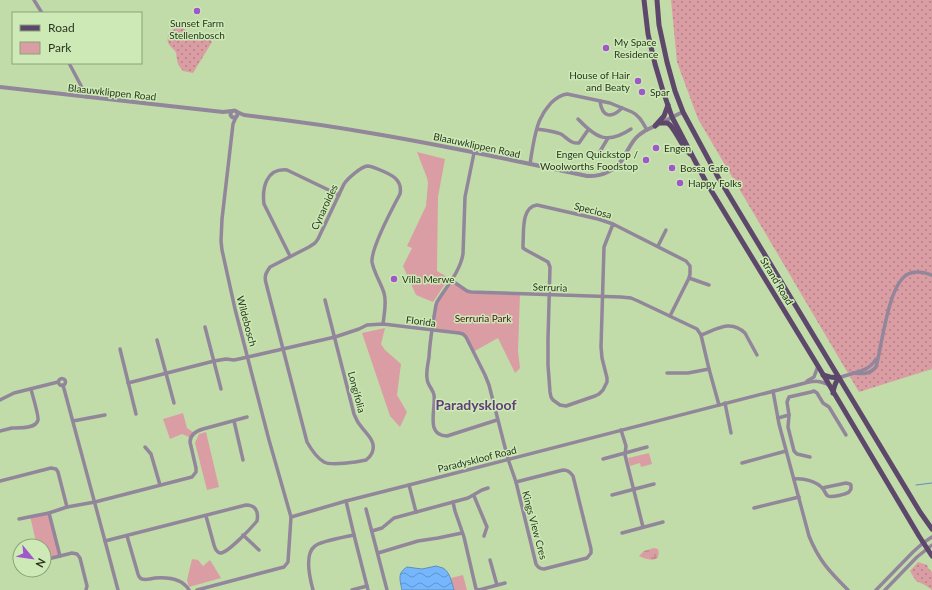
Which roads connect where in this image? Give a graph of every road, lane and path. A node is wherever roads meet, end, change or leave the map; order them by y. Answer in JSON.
{"nodes":[{"id":1,"x":34,"y":0,"type":"edge"},
{"id":2,"x":644,"y":0,"type":"edge"},
{"id":3,"x":657,"y":0,"type":"edge"},
{"id":4,"x":41,"y":12,"type":"edge"},
{"id":5,"x":70,"y":64,"type":"edge"},
{"id":6,"x":0,"y":87,"type":"edge"},
{"id":7,"x":87,"y":97,"type":"junction"},
{"id":8,"x":600,"y":101,"type":"junction"},
{"id":9,"x":668,"y":105,"type":"junction"},
{"id":10,"x":622,"y":108,"type":"junction"},
{"id":11,"x":683,"y":112,"type":"junction"},
{"id":12,"x":234,"y":115,"type":"junction"},
{"id":13,"x":672,"y":117,"type":"junction"},
{"id":14,"x":578,"y":119,"type":"dead end"},
{"id":15,"x":661,"y":123,"type":"junction"},
{"id":16,"x":655,"y":126,"type":"junction"},
{"id":17,"x":537,"y":129,"type":"junction"},
{"id":18,"x":631,"y":129,"type":"dead end"},
{"id":19,"x":588,"y":130,"type":"junction"},
{"id":20,"x":647,"y":130,"type":"junction"},
{"id":21,"x":608,"y":138,"type":"junction"},
{"id":22,"x":474,"y":153,"type":"junction"},
{"id":23,"x":599,"y":153,"type":"dead end"},
{"id":24,"x":692,"y":156,"type":"junction"},
{"id":25,"x":530,"y":164,"type":"junction"},
{"id":26,"x":339,"y":195,"type":"junction"},
{"id":27,"x":613,"y":224,"type":"junction"},
{"id":28,"x":666,"y":230,"type":"dead end"},
{"id":29,"x":658,"y":246,"type":"junction"},
{"id":30,"x":290,"y":256,"type":"junction"},
{"id":31,"x":932,"y":275,"type":"edge"},
{"id":32,"x":689,"y":278,"type":"junction"},
{"id":33,"x":451,"y":280,"type":"junction"},
{"id":34,"x":708,"y":285,"type":"dead end"},
{"id":35,"x":548,"y":295,"type":"junction"},
{"id":36,"x":603,"y":296,"type":"junction"},
{"id":37,"x":325,"y":300,"type":"dead end"},
{"id":38,"x":670,"y":316,"type":"junction"},
{"id":39,"x":383,"y":324,"type":"junction"},
{"id":40,"x":205,"y":327,"type":"dead end"},
{"id":41,"x":431,"y":330,"type":"junction"},
{"id":42,"x":701,"y":334,"type":"junction"},
{"id":43,"x":335,"y":337,"type":"junction"},
{"id":44,"x":157,"y":340,"type":"dead end"},
{"id":45,"x":120,"y":349,"type":"dead end"},
{"id":46,"x":283,"y":349,"type":"junction"},
{"id":47,"x":757,"y":355,"type":"dead end"},
{"id":48,"x":248,"y":358,"type":"junction"},
{"id":49,"x":214,"y":361,"type":"junction"},
{"id":50,"x":818,"y":366,"type":"junction"},
{"id":51,"x":709,"y":369,"type":"junction"},
{"id":52,"x":166,"y":373,"type":"junction"},
{"id":53,"x":667,"y":373,"type":"dead end"},
{"id":54,"x":823,"y":375,"type":"junction"},
{"id":55,"x":839,"y":378,"type":"junction"},
{"id":56,"x":58,"y":382,"type":"junction"},
{"id":57,"x":128,"y":383,"type":"junction"},
{"id":58,"x":805,"y":383,"type":"junction"},
{"id":59,"x":63,"y":385,"type":"junction"},
{"id":60,"x":829,"y":385,"type":"junction"},
{"id":61,"x":31,"y":389,"type":"junction"},
{"id":62,"x":221,"y":390,"type":"dead end"},
{"id":63,"x":772,"y":391,"type":"junction"},
{"id":64,"x":833,"y":393,"type":"junction"},
{"id":65,"x":0,"y":400,"type":"edge"},
{"id":66,"x":174,"y":403,"type":"dead end"},
{"id":67,"x":725,"y":403,"type":"junction"},
{"id":68,"x":719,"y":405,"type":"junction"},
{"id":69,"x":136,"y":414,"type":"dead end"},
{"id":70,"x":105,"y":415,"type":"dead end"},
{"id":71,"x":789,"y":415,"type":"junction"},
{"id":72,"x":247,"y":417,"type":"dead end"},
{"id":73,"x":778,"y":418,"type":"junction"},
{"id":74,"x":497,"y":420,"type":"junction"},
{"id":75,"x":73,"y":421,"type":"junction"},
{"id":76,"x":234,"y":421,"type":"junction"},
{"id":77,"x":621,"y":430,"type":"junction"},
{"id":78,"x":0,"y":431,"type":"edge"},
{"id":79,"x":731,"y":433,"type":"dead end"},
{"id":80,"x":846,"y":435,"type":"dead end"},
{"id":81,"x":145,"y":447,"type":"dead end"},
{"id":82,"x":647,"y":447,"type":"dead end"},
{"id":83,"x":786,"y":451,"type":"junction"},
{"id":84,"x":625,"y":453,"type":"junction"},
{"id":85,"x":810,"y":457,"type":"dead end"},
{"id":86,"x":508,"y":459,"type":"junction"},
{"id":87,"x":603,"y":459,"type":"dead end"},
{"id":88,"x":243,"y":460,"type":"dead end"},
{"id":89,"x":742,"y":463,"type":"dead end"},
{"id":90,"x":794,"y":479,"type":"junction"},
{"id":91,"x":0,"y":481,"type":"edge"},
{"id":92,"x":516,"y":482,"type":"junction"},
{"id":93,"x":654,"y":484,"type":"dead end"},
{"id":94,"x":160,"y":485,"type":"junction"},
{"id":95,"x":409,"y":485,"type":"junction"},
{"id":96,"x":488,"y":488,"type":"dead end"},
{"id":97,"x":822,"y":488,"type":"junction"},
{"id":98,"x":634,"y":490,"type":"junction"},
{"id":99,"x":612,"y":495,"type":"dead end"},
{"id":100,"x":474,"y":496,"type":"junction"},
{"id":101,"x":799,"y":497,"type":"junction"},
{"id":102,"x":346,"y":501,"type":"junction"},
{"id":103,"x":95,"y":502,"type":"junction"},
{"id":104,"x":453,"y":502,"type":"junction"},
{"id":105,"x":67,"y":507,"type":"junction"},
{"id":106,"x":754,"y":508,"type":"dead end"},
{"id":107,"x":366,"y":509,"type":"dead end"},
{"id":108,"x":416,"y":512,"type":"junction"},
{"id":109,"x":49,"y":513,"type":"junction"},
{"id":110,"x":206,"y":516,"type":"junction"},
{"id":111,"x":291,"y":517,"type":"junction"},
{"id":112,"x":18,"y":519,"type":"dead end"},
{"id":113,"x":663,"y":522,"type":"dead end"},
{"id":114,"x":642,"y":527,"type":"junction"},
{"id":115,"x":932,"y":529,"type":"edge"},
{"id":116,"x":372,"y":531,"type":"junction"},
{"id":117,"x":462,"y":533,"type":"junction"},
{"id":118,"x":622,"y":533,"type":"dead end"},
{"id":119,"x":243,"y":535,"type":"junction"},
{"id":120,"x":354,"y":535,"type":"junction"},
{"id":121,"x":127,"y":536,"type":"junction"},
{"id":122,"x":484,"y":536,"type":"dead end"},
{"id":123,"x":932,"y":537,"type":"edge"},
{"id":124,"x":105,"y":541,"type":"junction"},
{"id":125,"x":923,"y":543,"type":"junction"},
{"id":126,"x":932,"y":545,"type":"edge"},
{"id":127,"x":927,"y":549,"type":"junction"},
{"id":128,"x":259,"y":550,"type":"dead end"},
{"id":129,"x":378,"y":553,"type":"junction"},
{"id":130,"x":60,"y":556,"type":"junction"},
{"id":131,"x":932,"y":556,"type":"edge"},
{"id":132,"x":52,"y":558,"type":"edge"},
{"id":133,"x":490,"y":560,"type":"dead end"},
{"id":134,"x":505,"y":583,"type":"dead end"},
{"id":135,"x":497,"y":585,"type":"junction"},
{"id":136,"x":368,"y":588,"type":"edge"},
{"id":137,"x":86,"y":590,"type":"edge"},
{"id":138,"x":118,"y":590,"type":"edge"},
{"id":139,"x":189,"y":590,"type":"edge"},
{"id":140,"x":197,"y":590,"type":"edge"},
{"id":141,"x":313,"y":590,"type":"edge"},
{"id":142,"x":352,"y":590,"type":"edge"},
{"id":143,"x":387,"y":590,"type":"edge"},
{"id":144,"x":848,"y":590,"type":"edge"},
{"id":145,"x":876,"y":590,"type":"edge"},
{"id":146,"x":885,"y":590,"type":"edge"}],
"edges":[{"from":1,"to":4,"type":"street"},
{"from":2,"to":9,"type":"main road","name":"Strand Road"},
{"from":3,"to":11,"type":"main road","name":"Strand Road"},
{"from":5,"to":7,"type":"street"},
{"from":6,"to":7,"type":"street","name":"Blaauwklippen Road"},
{"from":7,"to":12,"type":"street","name":"Blaauwklippen Road"},
{"from":8,"to":10,"type":"street"},
{"from":8,"to":10,"type":"street"},
{"from":8,"to":17,"type":"street"},
{"from":9,"to":13,"type":"main road","name":"Strand Road"},
{"from":9,"to":16,"type":"main road"},
{"from":10,"to":20,"type":"street"},
{"from":11,"to":13,"type":"street","name":"Blaauwklippen Road"},
{"from":11,"to":55,"type":"main road","name":"Strand Road"},
{"from":12,"to":22,"type":"street","name":"Blaauwklippen Road"},
{"from":12,"to":48,"type":"street","name":"Wildebosch"},
{"from":13,"to":15,"type":"street","name":"Blaauwklippen Road"},
{"from":13,"to":24,"type":"main road","name":"Strand Road"},
{"from":14,"to":19,"type":"street"},
{"from":15,"to":16,"type":"street","name":"Blaauwklippen Road"},
{"from":15,"to":24,"type":"main road"},
{"from":16,"to":20,"type":"street","name":"Blaauwklippen Road"},
{"from":17,"to":19,"type":"street"},
{"from":17,"to":25,"type":"street"},
{"from":18,"to":21,"type":"street"},
{"from":19,"to":21,"type":"street"},
{"from":20,"to":25,"type":"street","name":"Blaauwklippen Road"},
{"from":21,"to":23,"type":"street"},
{"from":22,"to":25,"type":"street","name":"Blaauwklippen Road"},
{"from":22,"to":33,"type":"street"},
{"from":24,"to":50,"type":"main road","name":"Strand Road"},
{"from":26,"to":30,"type":"street","name":"Cynaroides"},
{"from":26,"to":30,"type":"street"},
{"from":26,"to":39,"type":"street","name":"Cynaroides"},
{"from":27,"to":29,"type":"street","name":"Speciosa"},
{"from":27,"to":35,"type":"street","name":"Speciosa"},
{"from":27,"to":36,"type":"street"},
{"from":28,"to":29,"type":"street"},
{"from":29,"to":32,"type":"street","name":"Speciosa"},
{"from":30,"to":46,"type":"street","name":"Cynaroides"},
{"from":31,"to":55,"type":"street"},
{"from":32,"to":34,"type":"street"},
{"from":32,"to":38,"type":"street"},
{"from":33,"to":35,"type":"street","name":"Serruria"},
{"from":33,"to":41,"type":"street"},
{"from":35,"to":36,"type":"street","name":"Serruria"},
{"from":35,"to":36,"type":"street"},
{"from":36,"to":38,"type":"street","name":"Serruria"},
{"from":37,"to":43,"type":"street","name":"Longifolia"},
{"from":38,"to":42,"type":"street","name":"Serruria"},
{"from":39,"to":41,"type":"street","name":"Florida"},
{"from":39,"to":43,"type":"street","name":"Florida"},
{"from":40,"to":49,"type":"street"},
{"from":41,"to":74,"type":"street","name":"Florida"},
{"from":41,"to":74,"type":"street"},
{"from":42,"to":47,"type":"street"},
{"from":42,"to":51,"type":"street"},
{"from":43,"to":46,"type":"street","name":"Florida"},
{"from":43,"to":46,"type":"street","name":"Longifolia"},
{"from":44,"to":52,"type":"street"},
{"from":45,"to":57,"type":"street"},
{"from":46,"to":48,"type":"street","name":"Florida"},
{"from":48,"to":49,"type":"street","name":"Florida"},
{"from":48,"to":111,"type":"street","name":"Wildebosch"},
{"from":49,"to":52,"type":"street","name":"Florida"},
{"from":49,"to":62,"type":"street"},
{"from":50,"to":54,"type":"main road","name":"Strand Road"},
{"from":50,"to":58,"type":"street"},
{"from":51,"to":53,"type":"street"},
{"from":51,"to":68,"type":"street"},
{"from":52,"to":57,"type":"street","name":"Florida"},
{"from":52,"to":66,"type":"street"},
{"from":54,"to":55,"type":"main road"},
{"from":54,"to":60,"type":"main road","name":"Strand Road"},
{"from":55,"to":64,"type":"main road"},
{"from":55,"to":115,"type":"main road","name":"Strand Road"},
{"from":56,"to":59,"type":"street"},
{"from":56,"to":59,"type":"street"},
{"from":56,"to":61,"type":"street"},
{"from":57,"to":69,"type":"street"},
{"from":58,"to":60,"type":"street","name":"Paradyskloof Road"},
{"from":58,"to":63,"type":"street","name":"Paradyskloof Road"},
{"from":59,"to":75,"type":"street"},
{"from":60,"to":64,"type":"main road","name":"Strand Road"},
{"from":61,"to":65,"type":"street"},
{"from":61,"to":78,"type":"street"},
{"from":63,"to":67,"type":"street","name":"Paradyskloof Road"},
{"from":63,"to":73,"type":"street"},
{"from":64,"to":125,"type":"main road","name":"Strand Road"},
{"from":67,"to":68,"type":"street","name":"Paradyskloof Road"},
{"from":67,"to":79,"type":"street"},
{"from":68,"to":77,"type":"street","name":"Paradyskloof Road"},
{"from":70,"to":75,"type":"street"},
{"from":71,"to":73,"type":"street"},
{"from":71,"to":80,"type":"street"},
{"from":71,"to":85,"type":"street"},
{"from":72,"to":76,"type":"street"},
{"from":73,"to":83,"type":"street"},
{"from":74,"to":86,"type":"street","name":"Florida"},
{"from":75,"to":103,"type":"street"},
{"from":76,"to":88,"type":"street"},
{"from":76,"to":94,"type":"street"},
{"from":77,"to":84,"type":"street"},
{"from":77,"to":86,"type":"street","name":"Paradyskloof Road"},
{"from":81,"to":94,"type":"street"},
{"from":82,"to":84,"type":"street"},
{"from":83,"to":89,"type":"street"},
{"from":83,"to":90,"type":"street"},
{"from":84,"to":87,"type":"street"},
{"from":84,"to":98,"type":"street"},
{"from":86,"to":92,"type":"street","name":"Kings View Cres"},
{"from":86,"to":95,"type":"street","name":"Paradyskloof Road"},
{"from":90,"to":97,"type":"street"},
{"from":90,"to":101,"type":"street"},
{"from":91,"to":105,"type":"street"},
{"from":92,"to":92,"type":"street","name":"Kings View Cres"},
{"from":93,"to":98,"type":"street"},
{"from":94,"to":103,"type":"street"},
{"from":95,"to":102,"type":"street","name":"Paradyskloof Road"},
{"from":95,"to":108,"type":"street"},
{"from":96,"to":100,"type":"street"},
{"from":97,"to":97,"type":"street"},
{"from":98,"to":99,"type":"street"},
{"from":98,"to":114,"type":"street"},
{"from":100,"to":104,"type":"street"},
{"from":100,"to":122,"type":"street"},
{"from":101,"to":106,"type":"street"},
{"from":101,"to":144,"type":"street"},
{"from":102,"to":111,"type":"street","name":"Paradyskloof Road"},
{"from":102,"to":120,"type":"street"},
{"from":103,"to":105,"type":"street"},
{"from":103,"to":124,"type":"street"},
{"from":104,"to":108,"type":"street"},
{"from":104,"to":117,"type":"street"},
{"from":105,"to":109,"type":"street"},
{"from":107,"to":116,"type":"street"},
{"from":108,"to":116,"type":"street"},
{"from":109,"to":112,"type":"street"},
{"from":109,"to":130,"type":"street"},
{"from":110,"to":119,"type":"street"},
{"from":110,"to":119,"type":"street"},
{"from":110,"to":121,"type":"street"},
{"from":111,"to":140,"type":"street"},
{"from":113,"to":114,"type":"street"},
{"from":114,"to":118,"type":"street"},
{"from":116,"to":129,"type":"street"},
{"from":117,"to":129,"type":"street"},
{"from":117,"to":135,"type":"street"},
{"from":119,"to":128,"type":"street"},
{"from":120,"to":136,"type":"street"},
{"from":120,"to":141,"type":"street"},
{"from":121,"to":124,"type":"street"},
{"from":121,"to":139,"type":"street"},
{"from":123,"to":125,"type":"street"},
{"from":124,"to":138,"type":"street"},
{"from":125,"to":127,"type":"main road","name":"Strand Road"},
{"from":125,"to":145,"type":"street"},
{"from":126,"to":127,"type":"street"},
{"from":127,"to":131,"type":"main road","name":"Strand Road"},
{"from":127,"to":146,"type":"street"},
{"from":129,"to":143,"type":"street"},
{"from":130,"to":132,"type":"street"},
{"from":130,"to":137,"type":"street"},
{"from":133,"to":135,"type":"street"},
{"from":134,"to":135,"type":"street"},
{"from":136,"to":142,"type":"street"}]}
